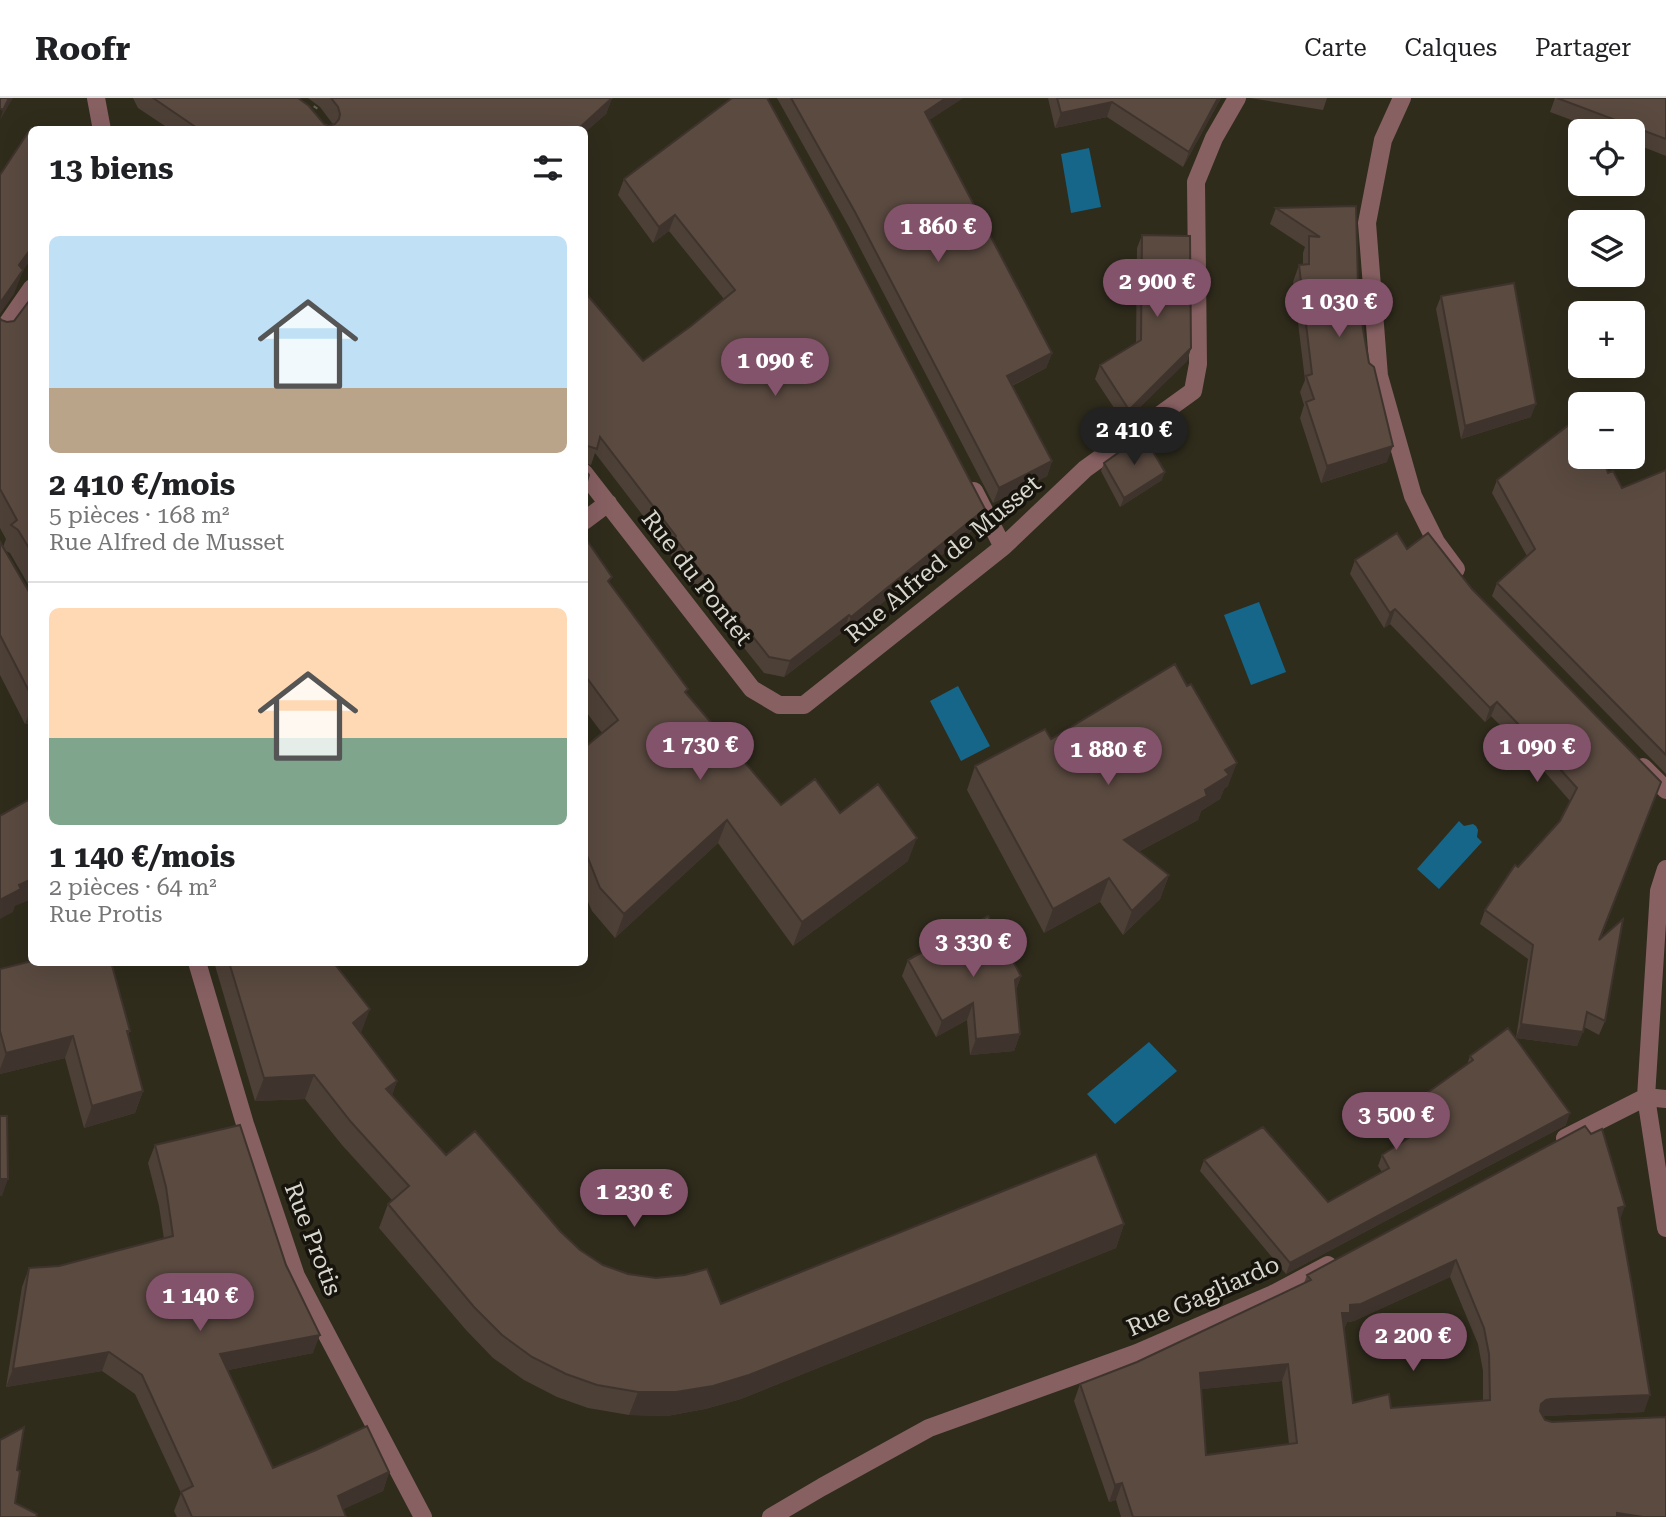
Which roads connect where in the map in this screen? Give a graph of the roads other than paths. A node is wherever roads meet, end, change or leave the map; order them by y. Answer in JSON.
{"nodes":[{"id":1,"x":96,"y":98,"type":"edge"},
{"id":2,"x":1237,"y":98,"type":"edge"},
{"id":3,"x":1402,"y":98,"type":"edge"},
{"id":4,"x":101,"y":126,"type":"edge"},
{"id":5,"x":28,"y":294,"type":"edge"},
{"id":6,"x":0,"y":334,"type":"edge"},
{"id":7,"x":965,"y":474,"type":"edge"},
{"id":8,"x":588,"y":478,"type":"edge"},
{"id":9,"x":608,"y":503,"type":"junction"},
{"id":10,"x":588,"y":518,"type":"edge"},
{"id":11,"x":1003,"y":547,"type":"junction"},
{"id":12,"x":1467,"y":584,"type":"edge"},
{"id":13,"x":779,"y":705,"type":"joint"},
{"id":14,"x":1628,"y":751,"type":"edge"},
{"id":15,"x":1666,"y":790,"type":"edge"},
{"id":16,"x":1666,"y":869,"type":"edge"},
{"id":17,"x":198,"y":966,"type":"edge"},
{"id":18,"x":1646,"y":1097,"type":"junction"},
{"id":19,"x":1666,"y":1099,"type":"edge"},
{"id":20,"x":1544,"y":1149,"type":"edge"},
{"id":21,"x":1666,"y":1228,"type":"edge"},
{"id":22,"x":1347,"y":1255,"type":"edge"},
{"id":23,"x":423,"y":1517,"type":"edge"},
{"id":24,"x":771,"y":1517,"type":"edge"}],
"edges":[{"from":1,"to":4,"type":"street"},
{"from":2,"to":11,"type":"street","name":"Rue Alfred de Musset"},
{"from":3,"to":12,"type":"street"},
{"from":5,"to":6,"type":"street"},
{"from":7,"to":11,"type":"street"},
{"from":8,"to":9,"type":"street","name":"Rue du Pontet"},
{"from":9,"to":10,"type":"street"},
{"from":9,"to":13,"type":"street","name":"Rue du Pontet"},
{"from":11,"to":13,"type":"street","name":"Rue Alfred de Musset"},
{"from":14,"to":15,"type":"street"},
{"from":16,"to":18,"type":"street"},
{"from":17,"to":23,"type":"street","name":"Rue Protis"},
{"from":18,"to":19,"type":"street"},
{"from":18,"to":20,"type":"street"},
{"from":18,"to":21,"type":"street"},
{"from":22,"to":24,"type":"street","name":"Rue Gagliardo"}]}
